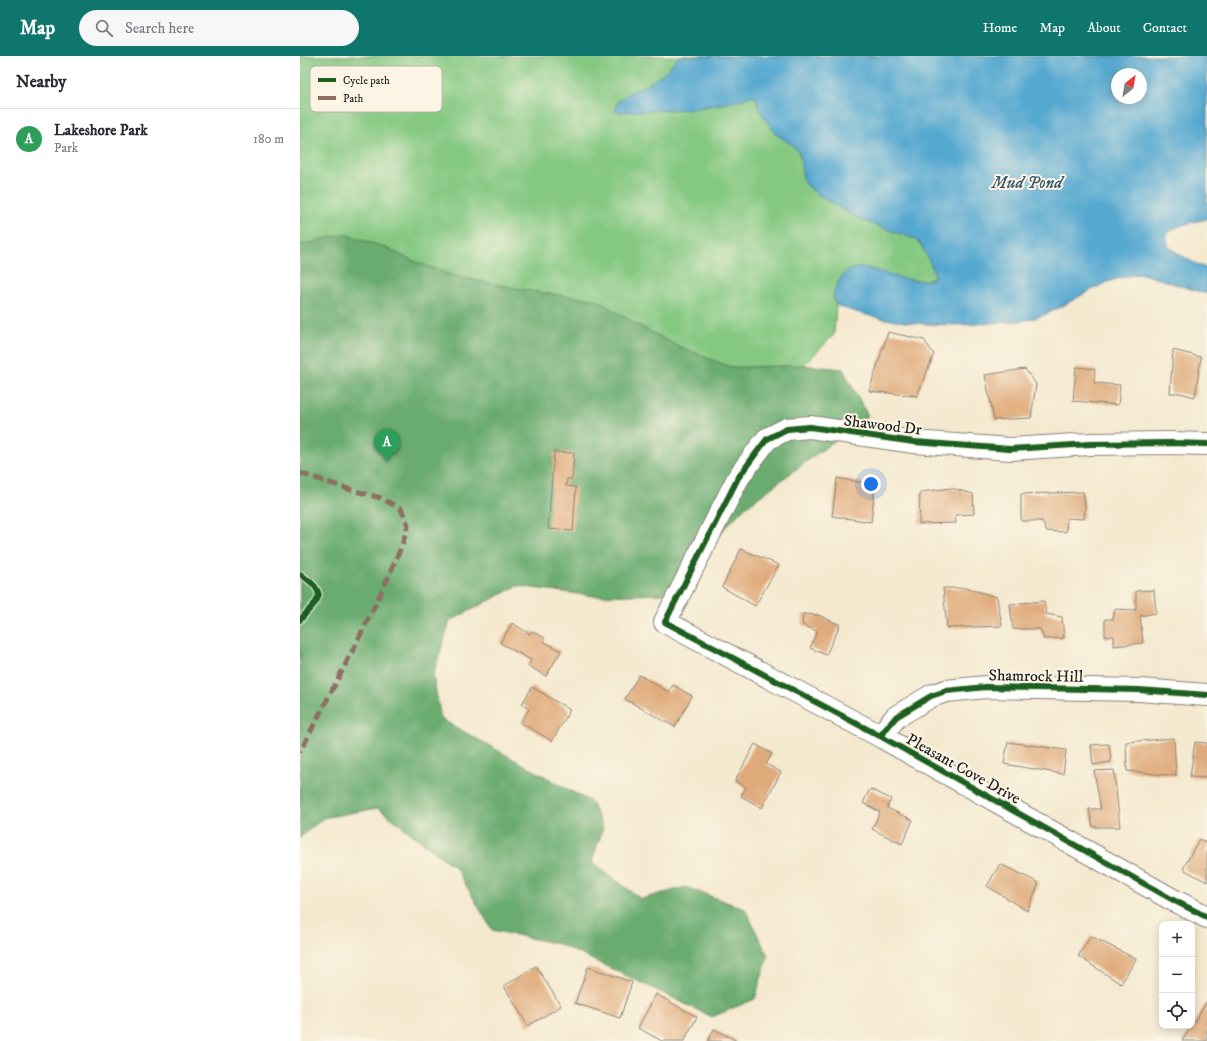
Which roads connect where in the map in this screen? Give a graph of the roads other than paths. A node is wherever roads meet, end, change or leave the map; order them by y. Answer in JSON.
{"nodes":[{"id":1,"x":1207,"y":444,"type":"edge"},
{"id":2,"x":665,"y":622,"type":"joint"},
{"id":3,"x":1207,"y":695,"type":"edge"},
{"id":4,"x":880,"y":736,"type":"junction"},
{"id":5,"x":1207,"y":917,"type":"edge"}],
"edges":[{"from":1,"to":2,"type":"street","name":"Shawood Dr"},
{"from":2,"to":4,"type":"street","name":"Pleasant Cove Drive"},
{"from":3,"to":4,"type":"street","name":"Shamrock Hill"},
{"from":4,"to":5,"type":"street","name":"Pleasant Cove Drive"}]}
